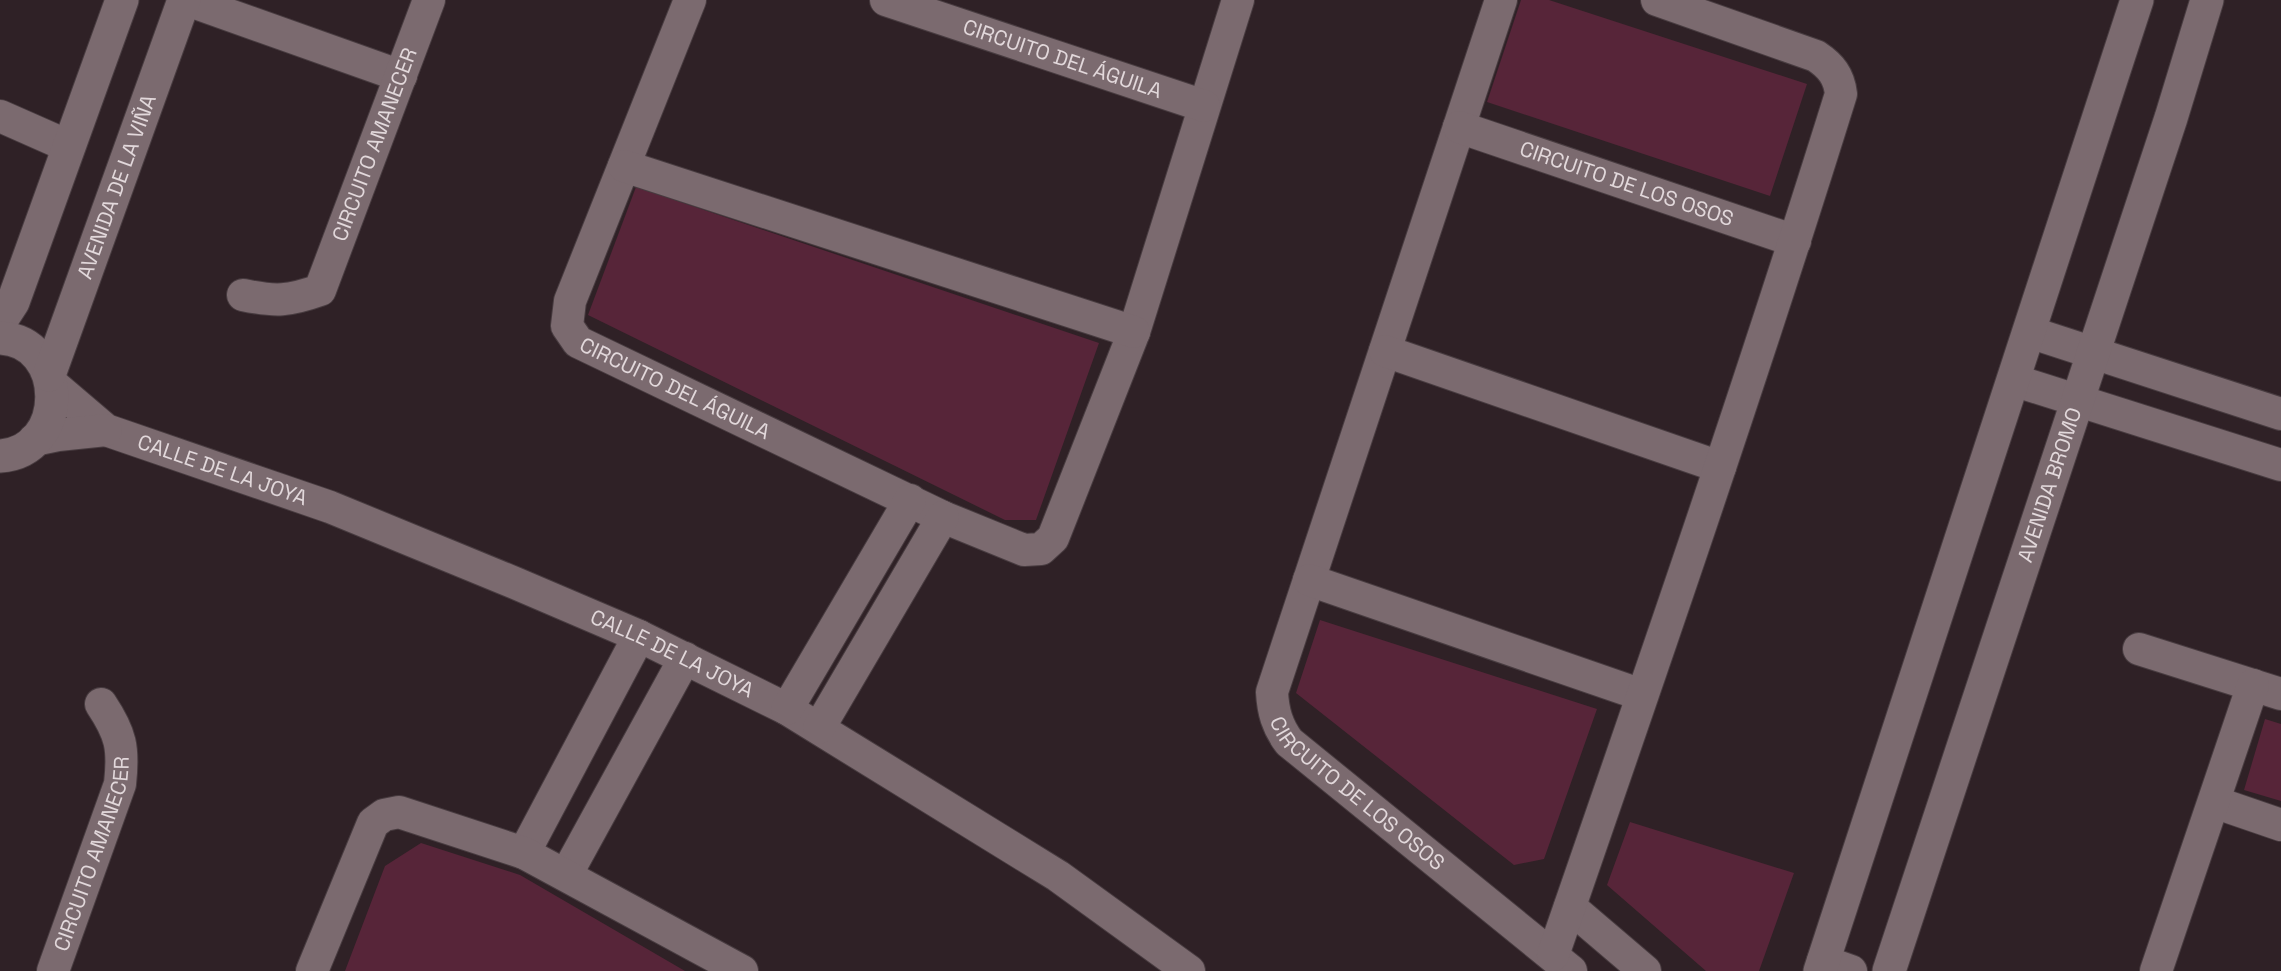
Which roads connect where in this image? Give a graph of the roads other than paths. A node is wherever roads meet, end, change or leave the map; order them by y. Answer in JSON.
{"nodes":[{"id":1,"x":122,"y":0,"type":"edge"},
{"id":2,"x":186,"y":0,"type":"edge"},
{"id":3,"x":429,"y":0,"type":"edge"},
{"id":4,"x":690,"y":0,"type":"edge"},
{"id":5,"x":886,"y":0,"type":"edge"},
{"id":6,"x":1238,"y":0,"type":"edge"},
{"id":7,"x":1501,"y":0,"type":"edge"},
{"id":8,"x":1657,"y":0,"type":"edge"},
{"id":9,"x":2137,"y":0,"type":"edge"},
{"id":10,"x":2207,"y":0,"type":"edge"},
{"id":11,"x":401,"y":76,"type":"junction"},
{"id":12,"x":1204,"y":106,"type":"junction"},
{"id":13,"x":0,"y":116,"type":"edge"},
{"id":14,"x":1459,"y":127,"type":"junction"},
{"id":15,"x":68,"y":146,"type":"junction"},
{"id":16,"x":624,"y":166,"type":"junction"},
{"id":17,"x":1795,"y":241,"type":"junction"},
{"id":18,"x":243,"y":295,"type":"dead end"},
{"id":19,"x":0,"y":322,"type":"edge"},
{"id":20,"x":1134,"y":332,"type":"junction"},
{"id":21,"x":2029,"y":332,"type":"junction"},
{"id":22,"x":0,"y":338,"type":"edge"},
{"id":23,"x":1385,"y":351,"type":"junction"},
{"id":24,"x":2094,"y":354,"type":"junction"},
{"id":25,"x":51,"y":380,"type":"junction"},
{"id":26,"x":2013,"y":380,"type":"junction"},
{"id":27,"x":2078,"y":400,"type":"junction"},
{"id":28,"x":2281,"y":414,"type":"edge"},
{"id":29,"x":106,"y":430,"type":"junction"},
{"id":30,"x":34,"y":440,"type":"junction"},
{"id":31,"x":2,"y":458,"type":"edge"},
{"id":32,"x":2281,"y":465,"type":"edge"},
{"id":33,"x":1720,"y":467,"type":"junction"},
{"id":34,"x":910,"y":500,"type":"junction"},
{"id":35,"x":943,"y":517,"type":"junction"},
{"id":36,"x":1309,"y":580,"type":"junction"},
{"id":37,"x":639,"y":636,"type":"junction"},
{"id":38,"x":2139,"y":649,"type":"dead end"},
{"id":39,"x":685,"y":658,"type":"junction"},
{"id":40,"x":2267,"y":689,"type":"edge"},
{"id":41,"x":1642,"y":695,"type":"junction"},
{"id":42,"x":101,"y":704,"type":"dead end"},
{"id":43,"x":786,"y":709,"type":"junction"},
{"id":44,"x":819,"y":728,"type":"junction"},
{"id":45,"x":2214,"y":802,"type":"junction"},
{"id":46,"x":2281,"y":825,"type":"edge"},
{"id":47,"x":524,"y":853,"type":"junction"},
{"id":48,"x":566,"y":875,"type":"junction"},
{"id":49,"x":1570,"y":908,"type":"junction"},
{"id":50,"x":1562,"y":963,"type":"edge"},
{"id":51,"x":1831,"y":968,"type":"edge"},
{"id":52,"x":53,"y":971,"type":"edge"},
{"id":53,"x":312,"y":971,"type":"edge"},
{"id":54,"x":742,"y":971,"type":"edge"},
{"id":55,"x":1189,"y":971,"type":"edge"},
{"id":56,"x":1645,"y":971,"type":"edge"},
{"id":57,"x":1889,"y":971,"type":"edge"},
{"id":58,"x":2157,"y":971,"type":"edge"}],
"edges":[{"from":1,"to":15,"type":"main road"},
{"from":2,"to":11,"type":"street"},
{"from":2,"to":25,"type":"main road","name":"AVENIDA DE LA VIÑA"},
{"from":3,"to":11,"type":"street","name":"CIRCUITO AMANECER"},
{"from":4,"to":16,"type":"street","name":"CIRCUITO DEL ÁGUILA"},
{"from":5,"to":12,"type":"street","name":"CIRCUITO DEL ÁGUILA"},
{"from":6,"to":12,"type":"street","name":"CIRCUITO DEL ÁGUILA"},
{"from":7,"to":14,"type":"street","name":"CIRCUITO DE LOS OSOS"},
{"from":8,"to":17,"type":"street","name":"CIRCUITO DE LOS OSOS"},
{"from":9,"to":21,"type":"main road"},
{"from":10,"to":24,"type":"main road","name":"AVENIDA BROMO"},
{"from":11,"to":18,"type":"street","name":"CIRCUITO AMANECER"},
{"from":12,"to":20,"type":"street","name":"CIRCUITO DEL ÁGUILA"},
{"from":13,"to":15,"type":"street"},
{"from":14,"to":17,"type":"street","name":"CIRCUITO DE LOS OSOS"},
{"from":14,"to":23,"type":"street","name":"CIRCUITO DE LOS OSOS"},
{"from":15,"to":19,"type":"main road"},
{"from":16,"to":20,"type":"street"},
{"from":16,"to":34,"type":"street","name":"CIRCUITO DEL ÁGUILA"},
{"from":17,"to":33,"type":"street","name":"CIRCUITO DE LOS OSOS"},
{"from":20,"to":35,"type":"street","name":"CIRCUITO DEL ÁGUILA"},
{"from":21,"to":24,"type":"street"},
{"from":21,"to":26,"type":"main road"},
{"from":22,"to":25,"type":"main road"},
{"from":23,"to":33,"type":"street"},
{"from":23,"to":36,"type":"street","name":"CIRCUITO DE LOS OSOS"},
{"from":24,"to":27,"type":"main road","name":"AVENIDA BROMO"},
{"from":24,"to":28,"type":"street"},
{"from":25,"to":29,"type":"street","name":"CALLE DE LA JOYA"},
{"from":25,"to":30,"type":"main road","name":"AVENIDA DE LA VIÑA"},
{"from":26,"to":27,"type":"street"},
{"from":26,"to":51,"type":"main road"},
{"from":27,"to":32,"type":"street"},
{"from":27,"to":57,"type":"main road","name":"AVENIDA BROMO"},
{"from":29,"to":30,"type":"street","name":"CALLE DE LA JOYA"},
{"from":29,"to":37,"type":"street","name":"CALLE DE LA JOYA"},
{"from":30,"to":31,"type":"main road"},
{"from":33,"to":41,"type":"street","name":"CIRCUITO DE LOS OSOS"},
{"from":34,"to":35,"type":"street","name":"CIRCUITO DEL ÁGUILA"},
{"from":34,"to":43,"type":"street"},
{"from":35,"to":44,"type":"street"},
{"from":36,"to":41,"type":"street"},
{"from":36,"to":50,"type":"street","name":"CIRCUITO DE LOS OSOS"},
{"from":37,"to":39,"type":"street","name":"CALLE DE LA JOYA"},
{"from":37,"to":47,"type":"street"},
{"from":38,"to":40,"type":"street"},
{"from":39,"to":43,"type":"street","name":"CALLE DE LA JOYA"},
{"from":39,"to":48,"type":"street"},
{"from":40,"to":45,"type":"street"},
{"from":41,"to":49,"type":"street","name":"CIRCUITO DE LOS OSOS"},
{"from":42,"to":52,"type":"street","name":"CIRCUITO AMANECER"},
{"from":43,"to":44,"type":"street","name":"CALLE DE LA JOYA"},
{"from":44,"to":55,"type":"street","name":"CALLE DE LA JOYA"},
{"from":45,"to":46,"type":"street"},
{"from":45,"to":58,"type":"street"},
{"from":47,"to":48,"type":"street"},
{"from":47,"to":53,"type":"street"},
{"from":48,"to":54,"type":"street"},
{"from":49,"to":50,"type":"street","name":"CIRCUITO DE LOS OSOS"},
{"from":49,"to":56,"type":"street"}]}
